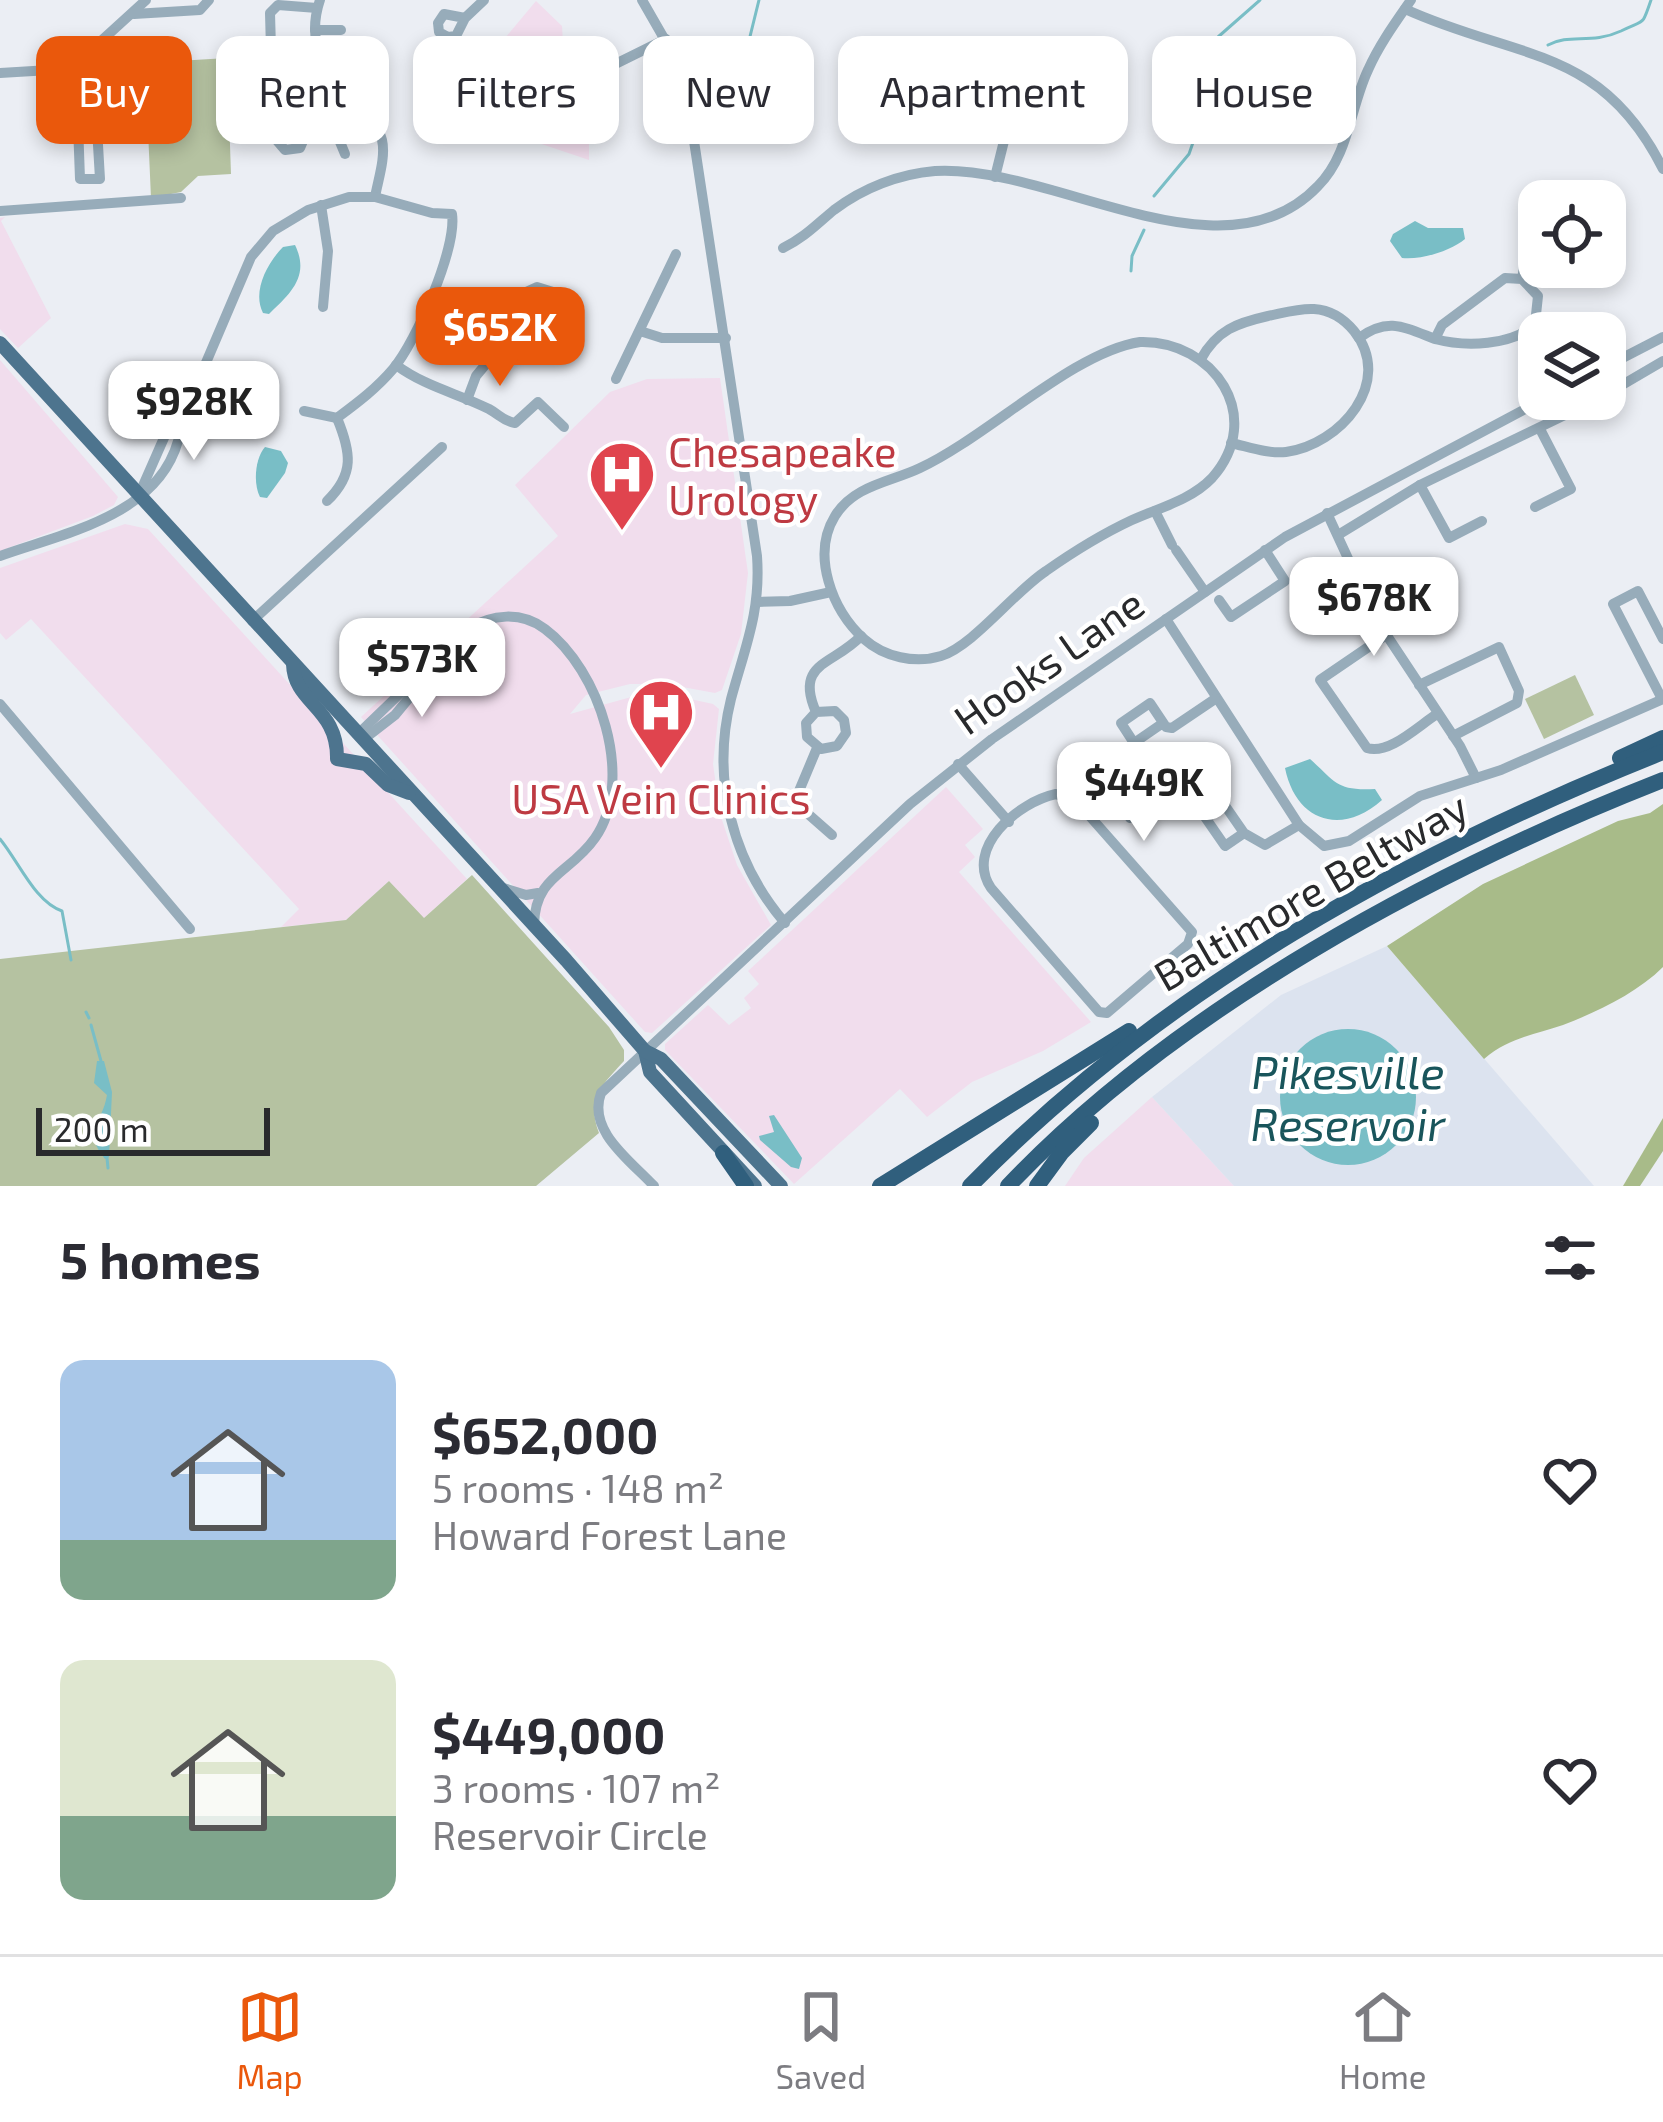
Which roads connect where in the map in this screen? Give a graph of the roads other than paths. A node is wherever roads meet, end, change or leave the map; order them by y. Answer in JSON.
{"nodes":[{"id":1,"x":146,"y":0,"type":"edge"},
{"id":2,"x":209,"y":0,"type":"edge"},
{"id":3,"x":484,"y":0,"type":"edge"},
{"id":4,"x":642,"y":0,"type":"edge"},
{"id":5,"x":318,"y":4,"type":"edge"},
{"id":6,"x":1408,"y":4,"type":"edge"},
{"id":7,"x":131,"y":15,"type":"junction"},
{"id":8,"x":465,"y":18,"type":"dead end"},
{"id":9,"x":315,"y":30,"type":"junction"},
{"id":10,"x":341,"y":30,"type":"dead end"},
{"id":11,"x":107,"y":36,"type":"edge"},
{"id":12,"x":271,"y":36,"type":"edge"},
{"id":13,"x":316,"y":36,"type":"edge"},
{"id":14,"x":664,"y":36,"type":"edge"},
{"id":15,"x":36,"y":71,"type":"edge"},
{"id":16,"x":0,"y":73,"type":"edge"},
{"id":17,"x":86,"y":115,"type":"joint"},
{"id":18,"x":341,"y":144,"type":"edge"},
{"id":19,"x":383,"y":144,"type":"edge"},
{"id":20,"x":695,"y":144,"type":"edge"},
{"id":21,"x":1002,"y":144,"type":"edge"},
{"id":22,"x":345,"y":154,"type":"dead end"},
{"id":23,"x":1663,"y":169,"type":"edge"},
{"id":24,"x":994,"y":177,"type":"junction"},
{"id":25,"x":375,"y":197,"type":"junction"},
{"id":26,"x":181,"y":198,"type":"dead end"},
{"id":27,"x":321,"y":205,"type":"junction"},
{"id":28,"x":0,"y":212,"type":"edge"},
{"id":29,"x":783,"y":248,"type":"dead end"},
{"id":30,"x":676,"y":254,"type":"dead end"},
{"id":31,"x":1518,"y":279,"type":"edge"},
{"id":32,"x":1533,"y":288,"type":"edge"},
{"id":33,"x":322,"y":307,"type":"dead end"},
{"id":34,"x":511,"y":321,"type":"junction"},
{"id":35,"x":640,"y":331,"type":"junction"},
{"id":36,"x":1663,"y":337,"type":"edge"},
{"id":37,"x":725,"y":338,"type":"junction"},
{"id":38,"x":1359,"y":338,"type":"junction"},
{"id":39,"x":1435,"y":339,"type":"junction"},
{"id":40,"x":0,"y":343,"type":"edge"},
{"id":41,"x":1626,"y":356,"type":"edge"},
{"id":42,"x":1201,"y":359,"type":"junction"},
{"id":43,"x":1663,"y":361,"type":"edge"},
{"id":44,"x":396,"y":365,"type":"junction"},
{"id":45,"x":616,"y":380,"type":"dead end"},
{"id":46,"x":1626,"y":383,"type":"edge"},
{"id":47,"x":187,"y":396,"type":"junction"},
{"id":48,"x":467,"y":400,"type":"junction"},
{"id":49,"x":304,"y":411,"type":"dead end"},
{"id":50,"x":1518,"y":413,"type":"edge"},
{"id":51,"x":337,"y":418,"type":"junction"},
{"id":52,"x":1557,"y":420,"type":"edge"},
{"id":53,"x":565,"y":427,"type":"dead end"},
{"id":54,"x":179,"y":428,"type":"junction"},
{"id":55,"x":1540,"y":429,"type":"junction"},
{"id":56,"x":1232,"y":443,"type":"junction"},
{"id":57,"x":442,"y":447,"type":"dead end"},
{"id":58,"x":156,"y":483,"type":"junction"},
{"id":59,"x":1420,"y":484,"type":"junction"},
{"id":60,"x":138,"y":497,"type":"junction"},
{"id":61,"x":327,"y":501,"type":"dead end"},
{"id":62,"x":1535,"y":507,"type":"dead end"},
{"id":63,"x":1155,"y":511,"type":"junction"},
{"id":64,"x":1327,"y":513,"type":"junction"},
{"id":65,"x":1482,"y":521,"type":"dead end"},
{"id":66,"x":1338,"y":535,"type":"junction"},
{"id":67,"x":1264,"y":550,"type":"junction"},
{"id":68,"x":0,"y":556,"type":"edge"},
{"id":69,"x":832,"y":592,"type":"junction"},
{"id":70,"x":1205,"y":592,"type":"junction"},
{"id":71,"x":1219,"y":600,"type":"dead end"},
{"id":72,"x":757,"y":602,"type":"junction"},
{"id":73,"x":1166,"y":619,"type":"junction"},
{"id":74,"x":252,"y":621,"type":"junction"},
{"id":75,"x":1387,"y":635,"type":"junction"},
{"id":76,"x":861,"y":637,"type":"junction"},
{"id":77,"x":1663,"y":639,"type":"edge"},
{"id":78,"x":293,"y":664,"type":"junction"},
{"id":79,"x":1663,"y":666,"type":"edge"},
{"id":80,"x":1652,"y":681,"type":"junction"},
{"id":81,"x":1419,"y":685,"type":"junction"},
{"id":82,"x":1214,"y":699,"type":"junction"},
{"id":83,"x":1662,"y":699,"type":"edge"},
{"id":84,"x":0,"y":704,"type":"edge"},
{"id":85,"x":816,"y":712,"type":"junction"},
{"id":86,"x":1437,"y":714,"type":"junction"},
{"id":87,"x":1163,"y":723,"type":"dead end"},
{"id":88,"x":362,"y":736,"type":"junction"},
{"id":89,"x":1453,"y":736,"type":"junction"},
{"id":90,"x":1663,"y":738,"type":"edge"},
{"id":91,"x":818,"y":748,"type":"junction"},
{"id":92,"x":1663,"y":752,"type":"edge"},
{"id":93,"x":958,"y":764,"type":"junction"},
{"id":94,"x":1476,"y":778,"type":"junction"},
{"id":95,"x":1663,"y":780,"type":"edge"},
{"id":96,"x":1663,"y":792,"type":"edge"},
{"id":97,"x":415,"y":795,"type":"junction"},
{"id":98,"x":1542,"y":802,"type":"junction"},
{"id":99,"x":1198,"y":808,"type":"junction"},
{"id":100,"x":1130,"y":818,"type":"dead end"},
{"id":101,"x":1009,"y":822,"type":"junction"},
{"id":102,"x":1300,"y":825,"type":"junction"},
{"id":103,"x":1554,"y":827,"type":"junction"},
{"id":104,"x":1244,"y":832,"type":"junction"},
{"id":105,"x":832,"y":835,"type":"dead end"},
{"id":106,"x":500,"y":887,"type":"junction"},
{"id":107,"x":538,"y":893,"type":"junction"},
{"id":108,"x":784,"y":923,"type":"junction"},
{"id":109,"x":534,"y":925,"type":"junction"},
{"id":110,"x":190,"y":928,"type":"dead end"},
{"id":111,"x":1180,"y":1005,"type":"junction"},
{"id":112,"x":1191,"y":1029,"type":"junction"},
{"id":113,"x":645,"y":1051,"type":"junction"},
{"id":114,"x":1006,"y":1110,"type":"junction"},
{"id":115,"x":723,"y":1153,"type":"joint"},
{"id":116,"x":654,"y":1186,"type":"edge"},
{"id":117,"x":750,"y":1186,"type":"edge"},
{"id":118,"x":781,"y":1186,"type":"edge"},
{"id":119,"x":880,"y":1186,"type":"edge"},
{"id":120,"x":904,"y":1186,"type":"edge"},
{"id":121,"x":970,"y":1186,"type":"edge"},
{"id":122,"x":1008,"y":1186,"type":"edge"},
{"id":123,"x":1037,"y":1186,"type":"edge"}],
"edges":[{"from":1,"to":7,"type":"street"},
{"from":2,"to":7,"type":"street"},
{"from":3,"to":8,"type":"street"},
{"from":4,"to":14,"type":"street"},
{"from":5,"to":9,"type":"street"},
{"from":5,"to":12,"type":"street"},
{"from":6,"to":23,"type":"street"},
{"from":6,"to":24,"type":"street"},
{"from":7,"to":11,"type":"street"},
{"from":9,"to":10,"type":"street"},
{"from":9,"to":13,"type":"street"},
{"from":15,"to":16,"type":"street"},
{"from":17,"to":17,"type":"street"},
{"from":18,"to":22,"type":"street"},
{"from":19,"to":25,"type":"street"},
{"from":20,"to":37,"type":"street"},
{"from":21,"to":24,"type":"street"},
{"from":24,"to":29,"type":"street"},
{"from":25,"to":27,"type":"street"},
{"from":25,"to":44,"type":"street"},
{"from":26,"to":28,"type":"street"},
{"from":27,"to":33,"type":"street"},
{"from":27,"to":47,"type":"street"},
{"from":30,"to":35,"type":"street"},
{"from":31,"to":39,"type":"street"},
{"from":32,"to":39,"type":"street"},
{"from":34,"to":34,"type":"street"},
{"from":34,"to":48,"type":"street"},
{"from":35,"to":37,"type":"street"},
{"from":35,"to":45,"type":"street"},
{"from":36,"to":41,"type":"street"},
{"from":37,"to":72,"type":"street"},
{"from":38,"to":39,"type":"street"},
{"from":38,"to":42,"type":"street"},
{"from":38,"to":56,"type":"street"},
{"from":40,"to":60,"type":"main road"},
{"from":42,"to":56,"type":"street"},
{"from":42,"to":69,"type":"street"},
{"from":43,"to":46,"type":"street"},
{"from":44,"to":48,"type":"street"},
{"from":44,"to":51,"type":"street"},
{"from":47,"to":54,"type":"street"},
{"from":47,"to":60,"type":"street"},
{"from":48,"to":53,"type":"street"},
{"from":49,"to":51,"type":"street"},
{"from":50,"to":64,"type":"street","name":"Hooks Lane"},
{"from":51,"to":61,"type":"street"},
{"from":52,"to":55,"type":"street"},
{"from":54,"to":58,"type":"street"},
{"from":54,"to":58,"type":"street"},
{"from":55,"to":59,"type":"street"},
{"from":55,"to":62,"type":"street"},
{"from":56,"to":63,"type":"street"},
{"from":57,"to":74,"type":"street"},
{"from":58,"to":60,"type":"street"},
{"from":59,"to":65,"type":"street"},
{"from":59,"to":66,"type":"street"},
{"from":60,"to":68,"type":"street"},
{"from":60,"to":74,"type":"main road"},
{"from":63,"to":70,"type":"street"},
{"from":63,"to":76,"type":"street"},
{"from":64,"to":66,"type":"street"},
{"from":64,"to":67,"type":"street","name":"Hooks Lane"},
{"from":66,"to":75,"type":"street"},
{"from":67,"to":70,"type":"street","name":"Hooks Lane"},
{"from":67,"to":71,"type":"street"},
{"from":69,"to":72,"type":"street"},
{"from":69,"to":76,"type":"street"},
{"from":70,"to":73,"type":"street","name":"Hooks Lane"},
{"from":72,"to":108,"type":"street"},
{"from":73,"to":82,"type":"street"},
{"from":73,"to":93,"type":"street","name":"Hooks Lane"},
{"from":74,"to":78,"type":"main road"},
{"from":75,"to":81,"type":"street"},
{"from":75,"to":86,"type":"street"},
{"from":76,"to":85,"type":"street"},
{"from":77,"to":80,"type":"street"},
{"from":78,"to":88,"type":"main road"},
{"from":78,"to":97,"type":"main road"},
{"from":79,"to":80,"type":"street"},
{"from":80,"to":83,"type":"street"},
{"from":81,"to":86,"type":"street"},
{"from":81,"to":89,"type":"street"},
{"from":82,"to":87,"type":"street"},
{"from":82,"to":102,"type":"street"},
{"from":83,"to":94,"type":"street"},
{"from":84,"to":110,"type":"street"},
{"from":85,"to":91,"type":"street"},
{"from":85,"to":91,"type":"street"},
{"from":86,"to":89,"type":"street"},
{"from":88,"to":97,"type":"main road"},
{"from":88,"to":107,"type":"street"},
{"from":89,"to":94,"type":"street"},
{"from":90,"to":98,"type":"highway"},
{"from":91,"to":105,"type":"street"},
{"from":92,"to":98,"type":"highway","name":"Baltimore Beltway"},
{"from":93,"to":101,"type":"street"},
{"from":93,"to":108,"type":"street","name":"Hooks Lane"},
{"from":94,"to":102,"type":"street"},
{"from":95,"to":103,"type":"highway","name":"Baltimore Beltway"},
{"from":96,"to":103,"type":"highway"},
{"from":97,"to":106,"type":"main road"},
{"from":98,"to":111,"type":"highway","name":"Baltimore Beltway"},
{"from":99,"to":100,"type":"street"},
{"from":99,"to":104,"type":"street"},
{"from":99,"to":104,"type":"street"},
{"from":101,"to":101,"type":"street"},
{"from":102,"to":104,"type":"street"},
{"from":103,"to":112,"type":"highway","name":"Baltimore Beltway"},
{"from":106,"to":107,"type":"street"},
{"from":106,"to":109,"type":"main road"},
{"from":107,"to":109,"type":"street"},
{"from":108,"to":113,"type":"street","name":"Hooks Lane"},
{"from":109,"to":113,"type":"main road"},
{"from":111,"to":114,"type":"highway"},
{"from":111,"to":121,"type":"highway","name":"Baltimore Beltway"},
{"from":112,"to":122,"type":"highway","name":"Baltimore Beltway"},
{"from":112,"to":123,"type":"highway"},
{"from":113,"to":115,"type":"main road"},
{"from":113,"to":116,"type":"street","name":"Hooks Lane"},
{"from":113,"to":118,"type":"main road"},
{"from":114,"to":119,"type":"highway"},
{"from":114,"to":120,"type":"highway"},
{"from":115,"to":117,"type":"highway"}]}
